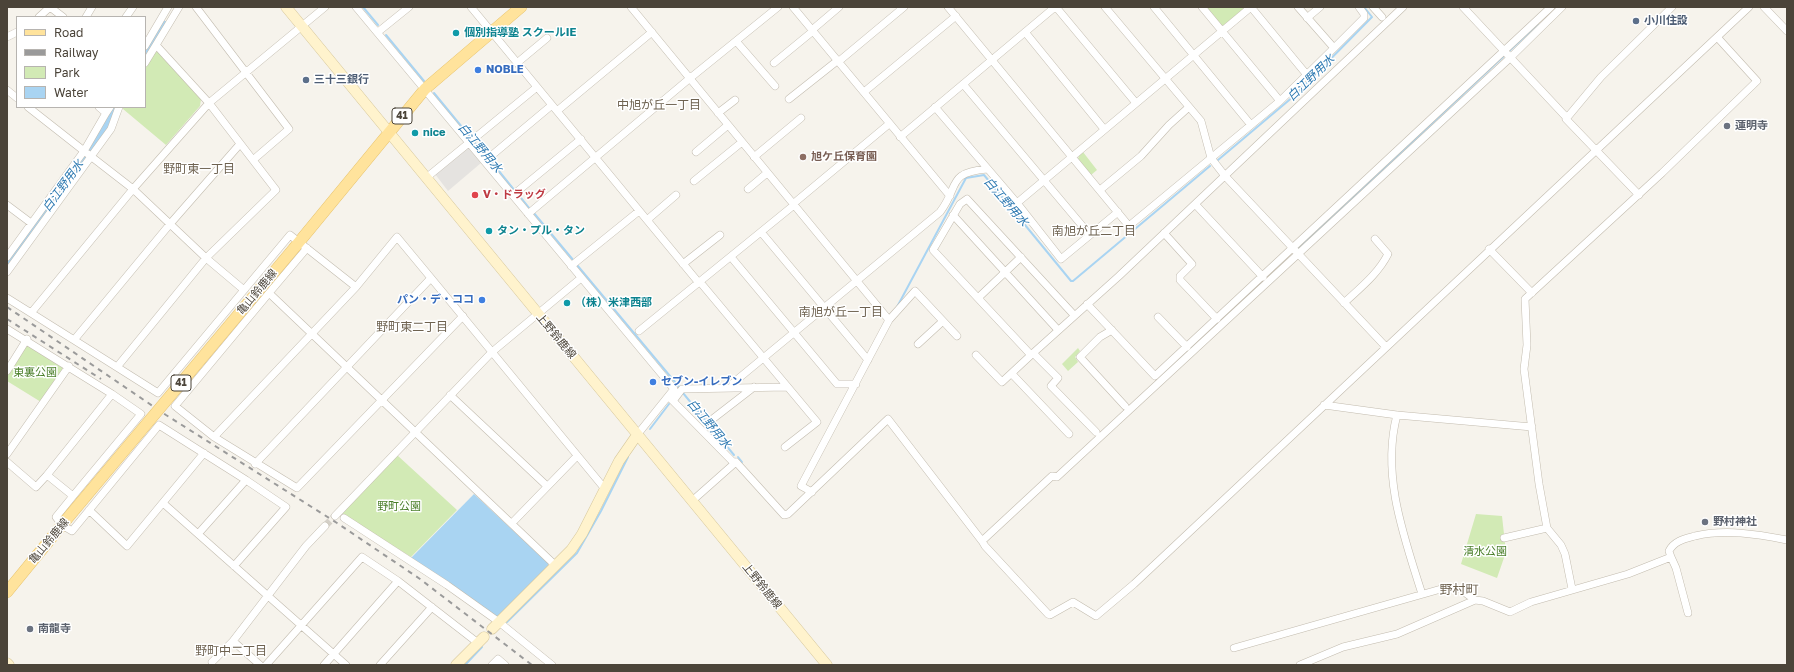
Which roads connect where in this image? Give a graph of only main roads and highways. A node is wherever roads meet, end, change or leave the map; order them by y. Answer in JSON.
{"nodes":[{"id":1,"x":286,"y":7,"type":"edge"},
{"id":2,"x":521,"y":7,"type":"edge"},
{"id":3,"x":388,"y":132,"type":"junction"},
{"id":4,"x":637,"y":435,"type":"junction"},
{"id":5,"x":7,"y":592,"type":"edge"},
{"id":6,"x":495,"y":626,"type":"road end"},
{"id":7,"x":481,"y":640,"type":"road end"},
{"id":8,"x":456,"y":665,"type":"edge"},
{"id":9,"x":827,"y":665,"type":"edge"}],
"edges":[{"from":1,"to":3,"type":"main road","name":"上野鈴鹿線"},
{"from":2,"to":3,"type":"main road","name":"亀山鈴鹿線","number":"41"},
{"from":3,"to":4,"type":"main road","name":"上野鈴鹿線"},
{"from":3,"to":5,"type":"main road","name":"亀山鈴鹿線","number":"41","bridge":true},
{"from":4,"to":6,"type":"main road"},
{"from":4,"to":9,"type":"main road","name":"上野鈴鹿線"},
{"from":7,"to":8,"type":"main road"}]}
